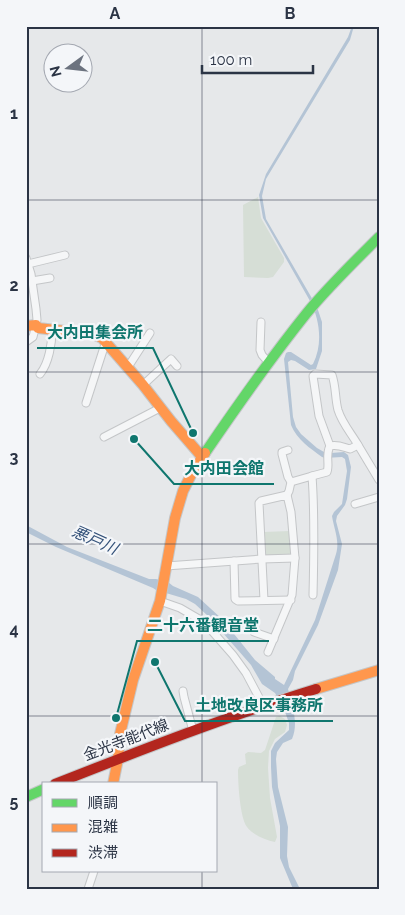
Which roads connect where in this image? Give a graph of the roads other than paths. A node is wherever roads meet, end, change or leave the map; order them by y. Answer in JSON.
{"nodes":[{"id":1,"x":379,"y":237,"type":"edge"},
{"id":2,"x":65,"y":255,"type":"dead end"},
{"id":3,"x":27,"y":261,"type":"edge"},
{"id":4,"x":50,"y":278,"type":"dead end"},
{"id":5,"x":32,"y":281,"type":"junction"},
{"id":6,"x":30,"y":292,"type":"edge"},
{"id":7,"x":36,"y":309,"type":"junction"},
{"id":8,"x":26,"y":311,"type":"edge"},
{"id":9,"x":261,"y":322,"type":"dead end"},
{"id":10,"x":31,"y":325,"type":"edge"},
{"id":11,"x":52,"y":330,"type":"junction"},
{"id":12,"x":150,"y":333,"type":"dead end"},
{"id":13,"x":26,"y":342,"type":"edge"},
{"id":14,"x":106,"y":342,"type":"junction"},
{"id":15,"x":268,"y":363,"type":"junction"},
{"id":16,"x":177,"y":366,"type":"dead end"},
{"id":17,"x":128,"y":367,"type":"junction"},
{"id":18,"x":40,"y":374,"type":"dead end"},
{"id":19,"x":143,"y":385,"type":"junction"},
{"id":20,"x":86,"y":403,"type":"dead end"},
{"id":21,"x":160,"y":408,"type":"junction"},
{"id":22,"x":104,"y":437,"type":"dead end"},
{"id":23,"x":358,"y":445,"type":"junction"},
{"id":24,"x":288,"y":450,"type":"dead end"},
{"id":25,"x":328,"y":452,"type":"junction"},
{"id":26,"x":203,"y":458,"type":"junction"},
{"id":27,"x":312,"y":476,"type":"junction"},
{"id":28,"x":379,"y":480,"type":"edge"},
{"id":29,"x":291,"y":482,"type":"junction"},
{"id":30,"x":287,"y":495,"type":"junction"},
{"id":31,"x":379,"y":497,"type":"edge"},
{"id":32,"x":355,"y":504,"type":"dead end"},
{"id":33,"x":295,"y":558,"type":"junction"},
{"id":34,"x":262,"y":559,"type":"junction"},
{"id":35,"x":234,"y":561,"type":"junction"},
{"id":36,"x":166,"y":566,"type":"junction"},
{"id":37,"x":312,"y":595,"type":"dead end"},
{"id":38,"x":264,"y":600,"type":"junction"},
{"id":39,"x":291,"y":600,"type":"junction"},
{"id":40,"x":160,"y":601,"type":"junction"},
{"id":41,"x":254,"y":632,"type":"dead end"},
{"id":42,"x":274,"y":639,"type":"junction"},
{"id":43,"x":268,"y":652,"type":"dead end"},
{"id":44,"x":379,"y":670,"type":"edge"},
{"id":45,"x":184,"y":691,"type":"dead end"},
{"id":46,"x":263,"y":705,"type":"junction"},
{"id":47,"x":192,"y":731,"type":"junction"},
{"id":48,"x":118,"y":759,"type":"junction"},
{"id":49,"x":60,"y":782,"type":"edge"},
{"id":50,"x":113,"y":782,"type":"edge"},
{"id":51,"x":42,"y":790,"type":"edge"},
{"id":52,"x":26,"y":797,"type":"edge"},
{"id":53,"x":94,"y":872,"type":"edge"},
{"id":54,"x":88,"y":889,"type":"edge"}],
"edges":[{"from":1,"to":15,"type":"street"},
{"from":2,"to":3,"type":"street"},
{"from":3,"to":5,"type":"street"},
{"from":4,"to":5,"type":"street"},
{"from":5,"to":6,"type":"street"},
{"from":6,"to":7,"type":"street"},
{"from":7,"to":8,"type":"street"},
{"from":7,"to":10,"type":"street"},
{"from":9,"to":15,"type":"street"},
{"from":10,"to":11,"type":"street"},
{"from":10,"to":13,"type":"street"},
{"from":11,"to":14,"type":"street"},
{"from":11,"to":18,"type":"street"},
{"from":12,"to":17,"type":"street"},
{"from":14,"to":17,"type":"street"},
{"from":14,"to":20,"type":"street"},
{"from":15,"to":26,"type":"street"},
{"from":16,"to":19,"type":"street"},
{"from":17,"to":19,"type":"street"},
{"from":19,"to":21,"type":"street"},
{"from":21,"to":22,"type":"street"},
{"from":21,"to":26,"type":"street"},
{"from":23,"to":25,"type":"street"},
{"from":23,"to":25,"type":"street"},
{"from":23,"to":28,"type":"street"},
{"from":24,"to":29,"type":"street"},
{"from":25,"to":27,"type":"street"},
{"from":26,"to":36,"type":"street"},
{"from":27,"to":29,"type":"street"},
{"from":27,"to":37,"type":"street"},
{"from":29,"to":30,"type":"street"},
{"from":30,"to":33,"type":"street"},
{"from":30,"to":34,"type":"street"},
{"from":31,"to":32,"type":"street"},
{"from":33,"to":34,"type":"street"},
{"from":33,"to":39,"type":"street"},
{"from":34,"to":35,"type":"street"},
{"from":34,"to":38,"type":"street"},
{"from":35,"to":36,"type":"street"},
{"from":35,"to":38,"type":"street"},
{"from":36,"to":40,"type":"street"},
{"from":38,"to":39,"type":"street"},
{"from":39,"to":42,"type":"street"},
{"from":40,"to":46,"type":"street"},
{"from":40,"to":48,"type":"street"},
{"from":41,"to":42,"type":"street"},
{"from":42,"to":43,"type":"street"},
{"from":44,"to":46,"type":"street","name":"金光寺能代線"},
{"from":45,"to":47,"type":"street"},
{"from":46,"to":47,"type":"street","name":"金光寺能代線"},
{"from":47,"to":48,"type":"street","name":"金光寺能代線"},
{"from":48,"to":49,"type":"street","name":"金光寺能代線"},
{"from":48,"to":50,"type":"street"},
{"from":51,"to":52,"type":"street"},
{"from":53,"to":54,"type":"street"}]}
